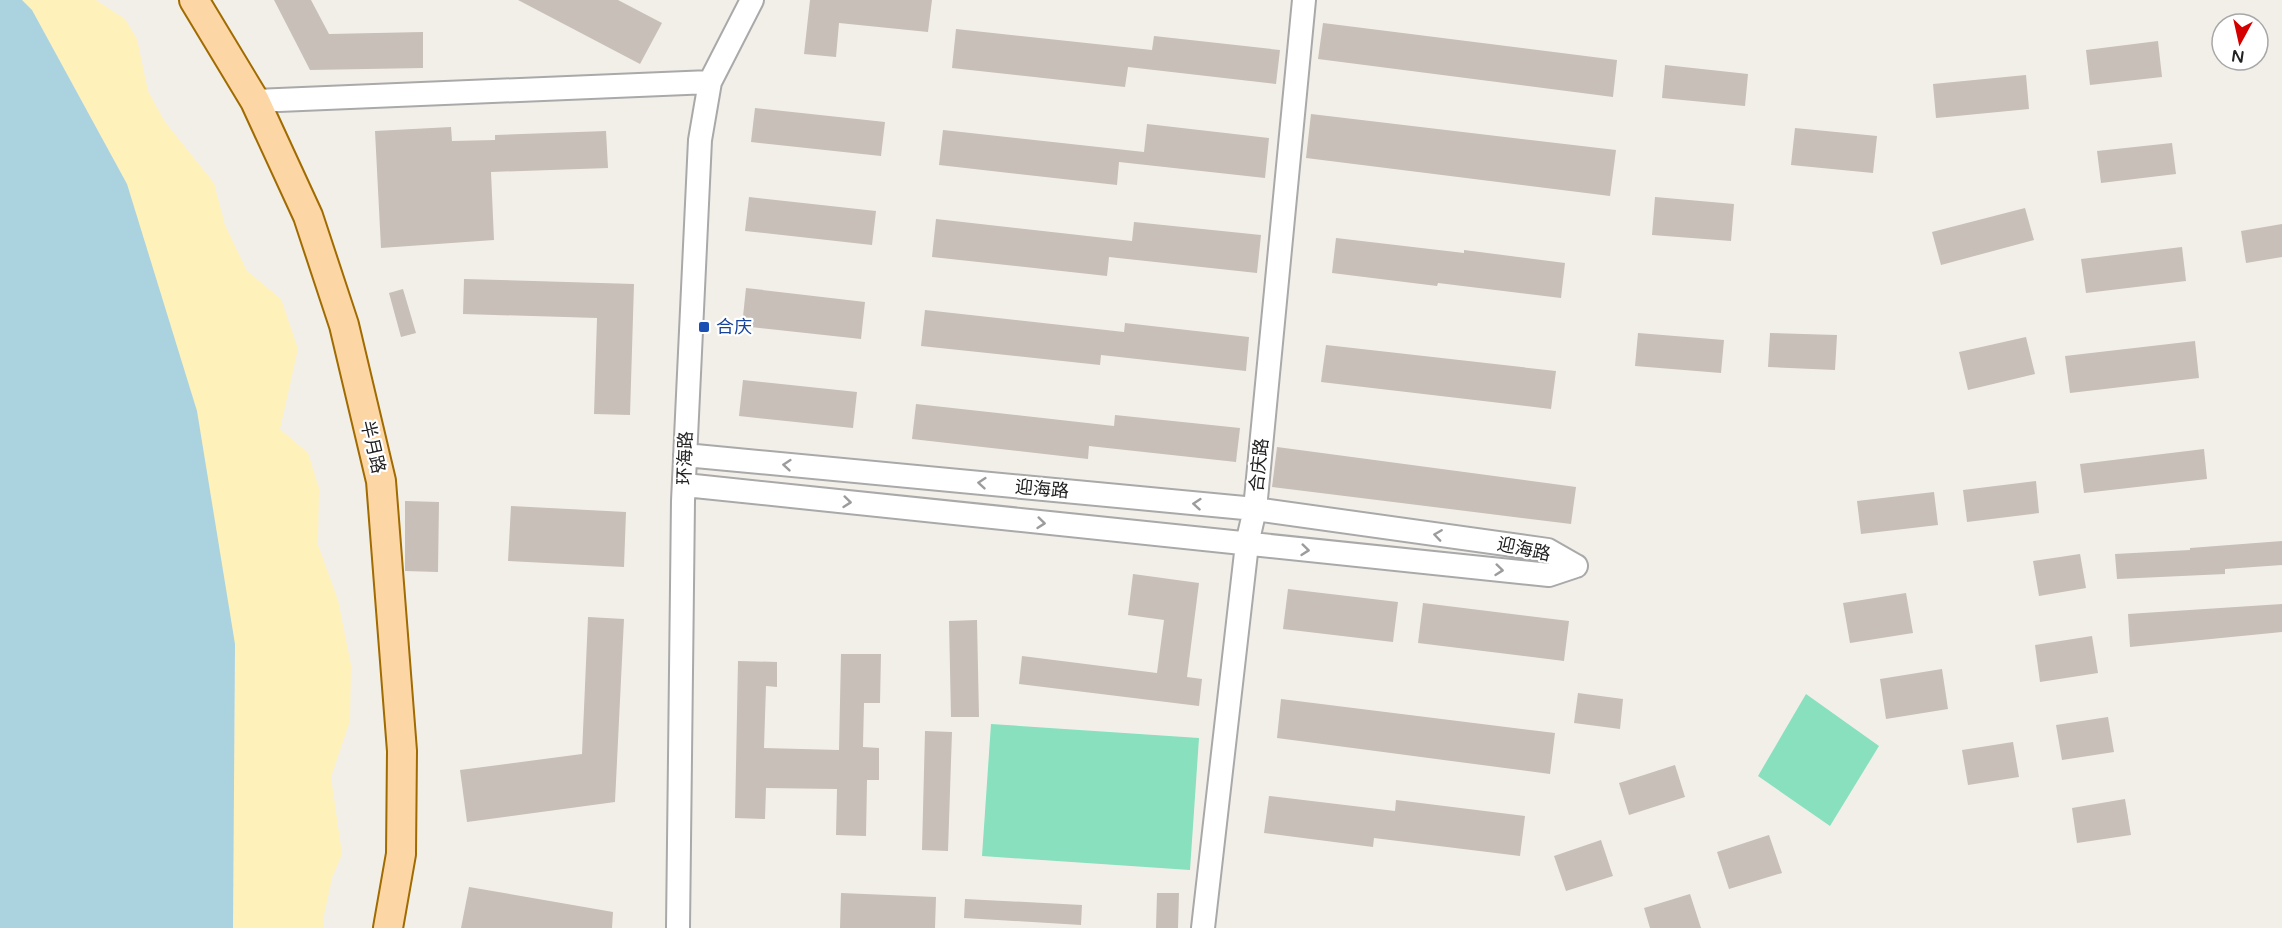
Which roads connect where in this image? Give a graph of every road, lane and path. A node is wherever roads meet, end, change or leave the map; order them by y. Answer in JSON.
{"nodes":[{"id":1,"x":194,"y":0,"type":"edge"},
{"id":2,"x":752,"y":0,"type":"edge"},
{"id":3,"x":1304,"y":0,"type":"edge"},
{"id":4,"x":710,"y":82,"type":"junction"},
{"id":5,"x":255,"y":101,"type":"junction"},
{"id":6,"x":685,"y":455,"type":"junction"},
{"id":7,"x":685,"y":485,"type":"junction"},
{"id":8,"x":1255,"y":510,"type":"junction"},
{"id":9,"x":1246,"y":544,"type":"junction"},
{"id":10,"x":388,"y":928,"type":"edge"},
{"id":11,"x":678,"y":928,"type":"edge"},
{"id":12,"x":1203,"y":928,"type":"edge"}],
"edges":[{"from":1,"to":5,"type":"main road","name":"半月路"},
{"from":2,"to":4,"type":"street","name":"环海路"},
{"from":3,"to":8,"type":"street","name":"合庆路"},
{"from":4,"to":5,"type":"street"},
{"from":4,"to":6,"type":"street","name":"环海路"},
{"from":5,"to":10,"type":"main road","name":"半月路"},
{"from":6,"to":7,"type":"street","name":"环海路"},
{"from":8,"to":6,"type":"street","name":"迎海路","one_way":true},
{"from":7,"to":9,"type":"street","name":"迎海路","one_way":true},
{"from":7,"to":11,"type":"street","name":"环海路"},
{"from":8,"to":9,"type":"street","name":"合庆路"},
{"from":9,"to":8,"type":"street","name":"迎海路","one_way":true},
{"from":9,"to":12,"type":"street","name":"合庆路"}]}
